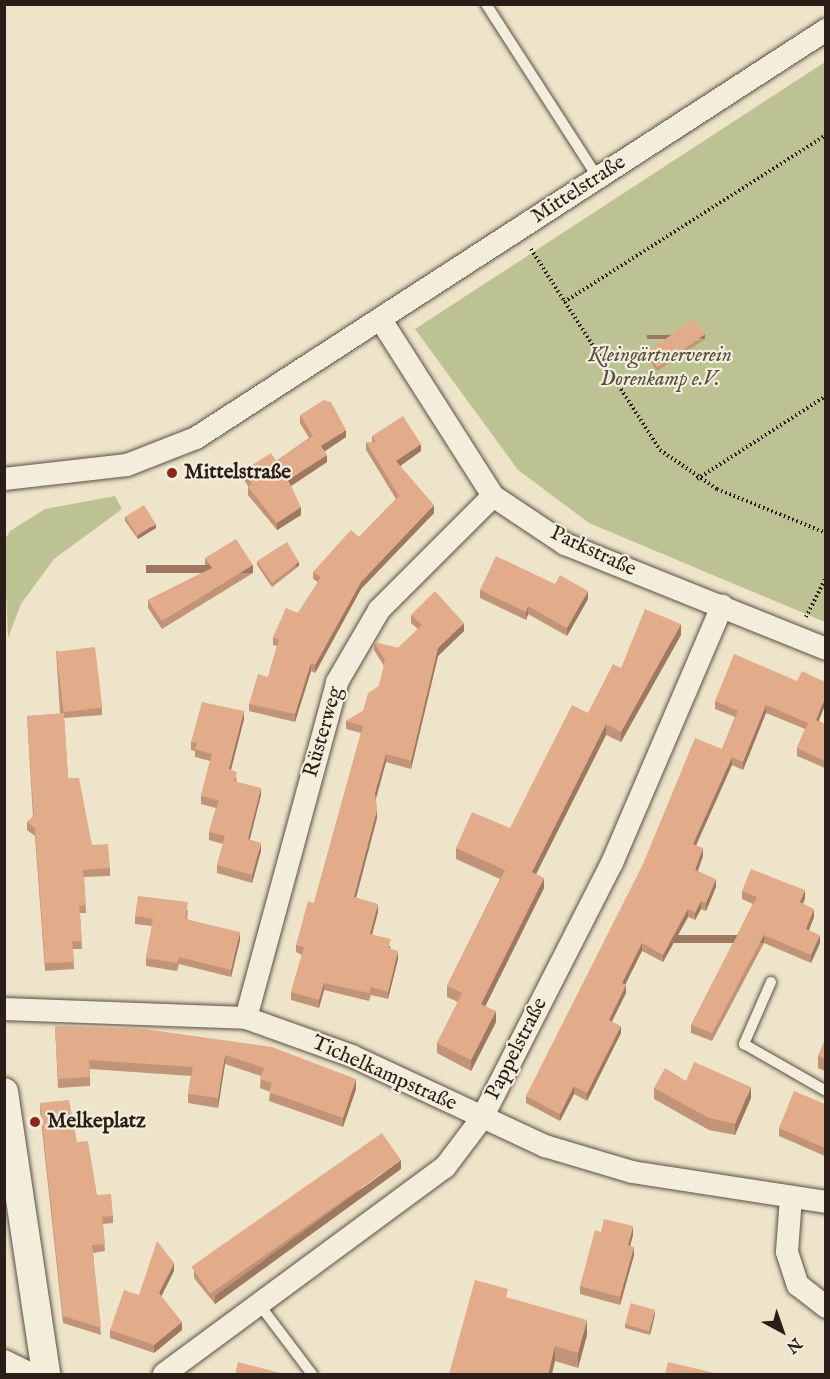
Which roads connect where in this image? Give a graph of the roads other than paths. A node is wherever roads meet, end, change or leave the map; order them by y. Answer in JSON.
{"nodes":[{"id":1,"x":486,"y":4,"type":"edge"},
{"id":2,"x":825,"y":30,"type":"edge"},
{"id":3,"x":598,"y":178,"type":"junction"},
{"id":4,"x":381,"y":320,"type":"junction"},
{"id":5,"x":4,"y":479,"type":"edge"},
{"id":6,"x":494,"y":496,"type":"junction"},
{"id":7,"x":722,"y":606,"type":"junction"},
{"id":8,"x":825,"y":649,"type":"edge"},
{"id":9,"x":771,"y":982,"type":"dead end"},
{"id":10,"x":4,"y":1009,"type":"edge"},
{"id":11,"x":246,"y":1018,"type":"junction"},
{"id":12,"x":825,"y":1091,"type":"edge"},
{"id":13,"x":4,"y":1092,"type":"edge"},
{"id":14,"x":482,"y":1118,"type":"junction"},
{"id":15,"x":791,"y":1197,"type":"junction"},
{"id":16,"x":825,"y":1202,"type":"edge"},
{"id":17,"x":259,"y":1304,"type":"junction"},
{"id":18,"x":825,"y":1306,"type":"edge"},
{"id":19,"x":4,"y":1361,"type":"edge"},
{"id":20,"x":31,"y":1374,"type":"edge"},
{"id":21,"x":46,"y":1374,"type":"edge"},
{"id":22,"x":164,"y":1374,"type":"edge"},
{"id":23,"x":312,"y":1374,"type":"edge"}],
"edges":[{"from":1,"to":3,"type":"lane"},
{"from":2,"to":3,"type":"street","name":"Mittelstraße"},
{"from":3,"to":4,"type":"street","name":"Mittelstraße"},
{"from":4,"to":5,"type":"street","name":"Mittelstraße"},
{"from":4,"to":6,"type":"street","name":"Parkstraße"},
{"from":6,"to":7,"type":"street","name":"Parkstraße"},
{"from":6,"to":11,"type":"street","name":"Rüsterweg"},
{"from":7,"to":8,"type":"street","name":"Parkstraße"},
{"from":7,"to":14,"type":"street","name":"Pappelstraße"},
{"from":9,"to":12,"type":"lane"},
{"from":10,"to":11,"type":"street","name":"Tichelkampstraße"},
{"from":11,"to":14,"type":"street","name":"Tichelkampstraße"},
{"from":13,"to":21,"type":"street"},
{"from":14,"to":15,"type":"street","name":"Tichelkampstraße"},
{"from":14,"to":17,"type":"street","name":"Pappelstraße"},
{"from":15,"to":16,"type":"street","name":"Tichelkampstraße"},
{"from":15,"to":18,"type":"street"},
{"from":17,"to":22,"type":"street","name":"Pappelstraße"},
{"from":17,"to":23,"type":"lane"},
{"from":19,"to":20,"type":"street"}]}
